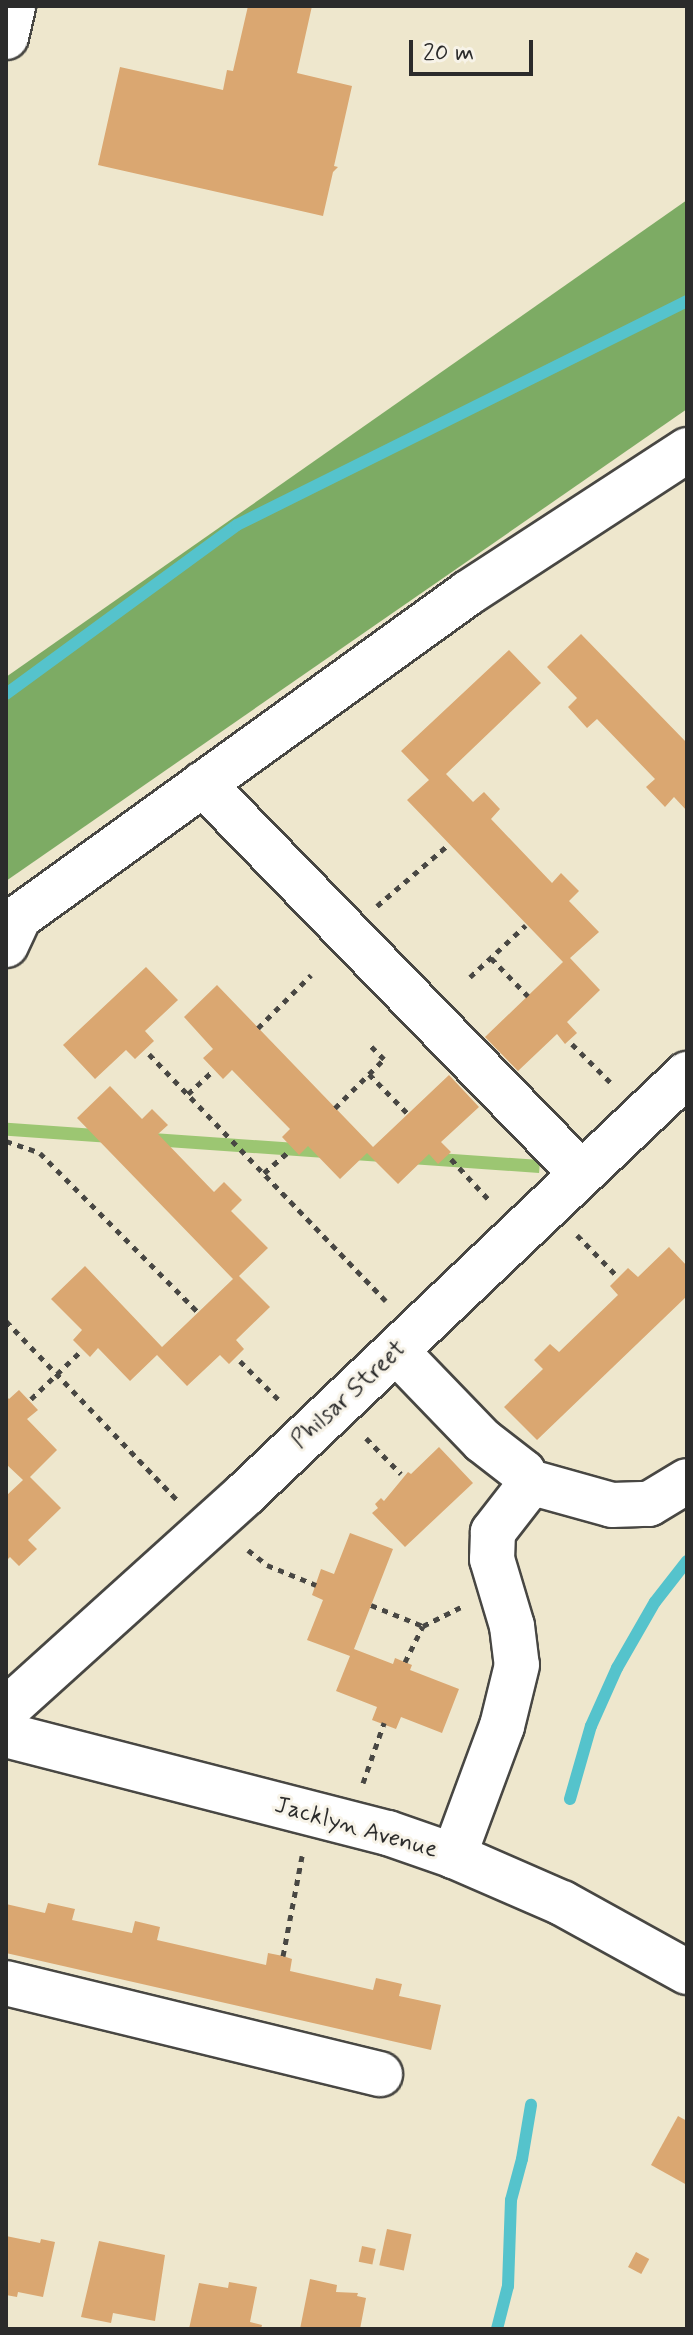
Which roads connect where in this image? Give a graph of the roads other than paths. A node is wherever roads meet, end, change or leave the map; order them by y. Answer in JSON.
{"nodes":[{"id":1,"x":13,"y":6,"type":"edge"},
{"id":2,"x":6,"y":37,"type":"edge"},
{"id":3,"x":687,"y":450,"type":"edge"},
{"id":4,"x":203,"y":784,"type":"junction"},
{"id":5,"x":6,"y":945,"type":"edge"},
{"id":6,"x":687,"y":1074,"type":"edge"},
{"id":7,"x":581,"y":1173,"type":"junction"},
{"id":8,"x":396,"y":1351,"type":"junction"},
{"id":9,"x":526,"y":1481,"type":"junction"},
{"id":10,"x":687,"y":1481,"type":"edge"},
{"id":11,"x":7,"y":1732,"type":"edge"},
{"id":12,"x":454,"y":1856,"type":"junction"},
{"id":13,"x":687,"y":1972,"type":"edge"},
{"id":14,"x":6,"y":1983,"type":"edge"},
{"id":15,"x":380,"y":2074,"type":"dead end"}],
"edges":[{"from":1,"to":2,"type":"street"},
{"from":3,"to":4,"type":"street"},
{"from":4,"to":5,"type":"street"},
{"from":4,"to":7,"type":"street"},
{"from":6,"to":7,"type":"street","name":"Philsar Street"},
{"from":7,"to":8,"type":"street","name":"Philsar Street"},
{"from":8,"to":9,"type":"street"},
{"from":8,"to":11,"type":"street","name":"Philsar Street"},
{"from":9,"to":10,"type":"street"},
{"from":9,"to":12,"type":"street"},
{"from":11,"to":12,"type":"street","name":"Jacklyn Avenue"},
{"from":12,"to":13,"type":"street","name":"Jacklyn Avenue"},
{"from":14,"to":15,"type":"street"}]}
